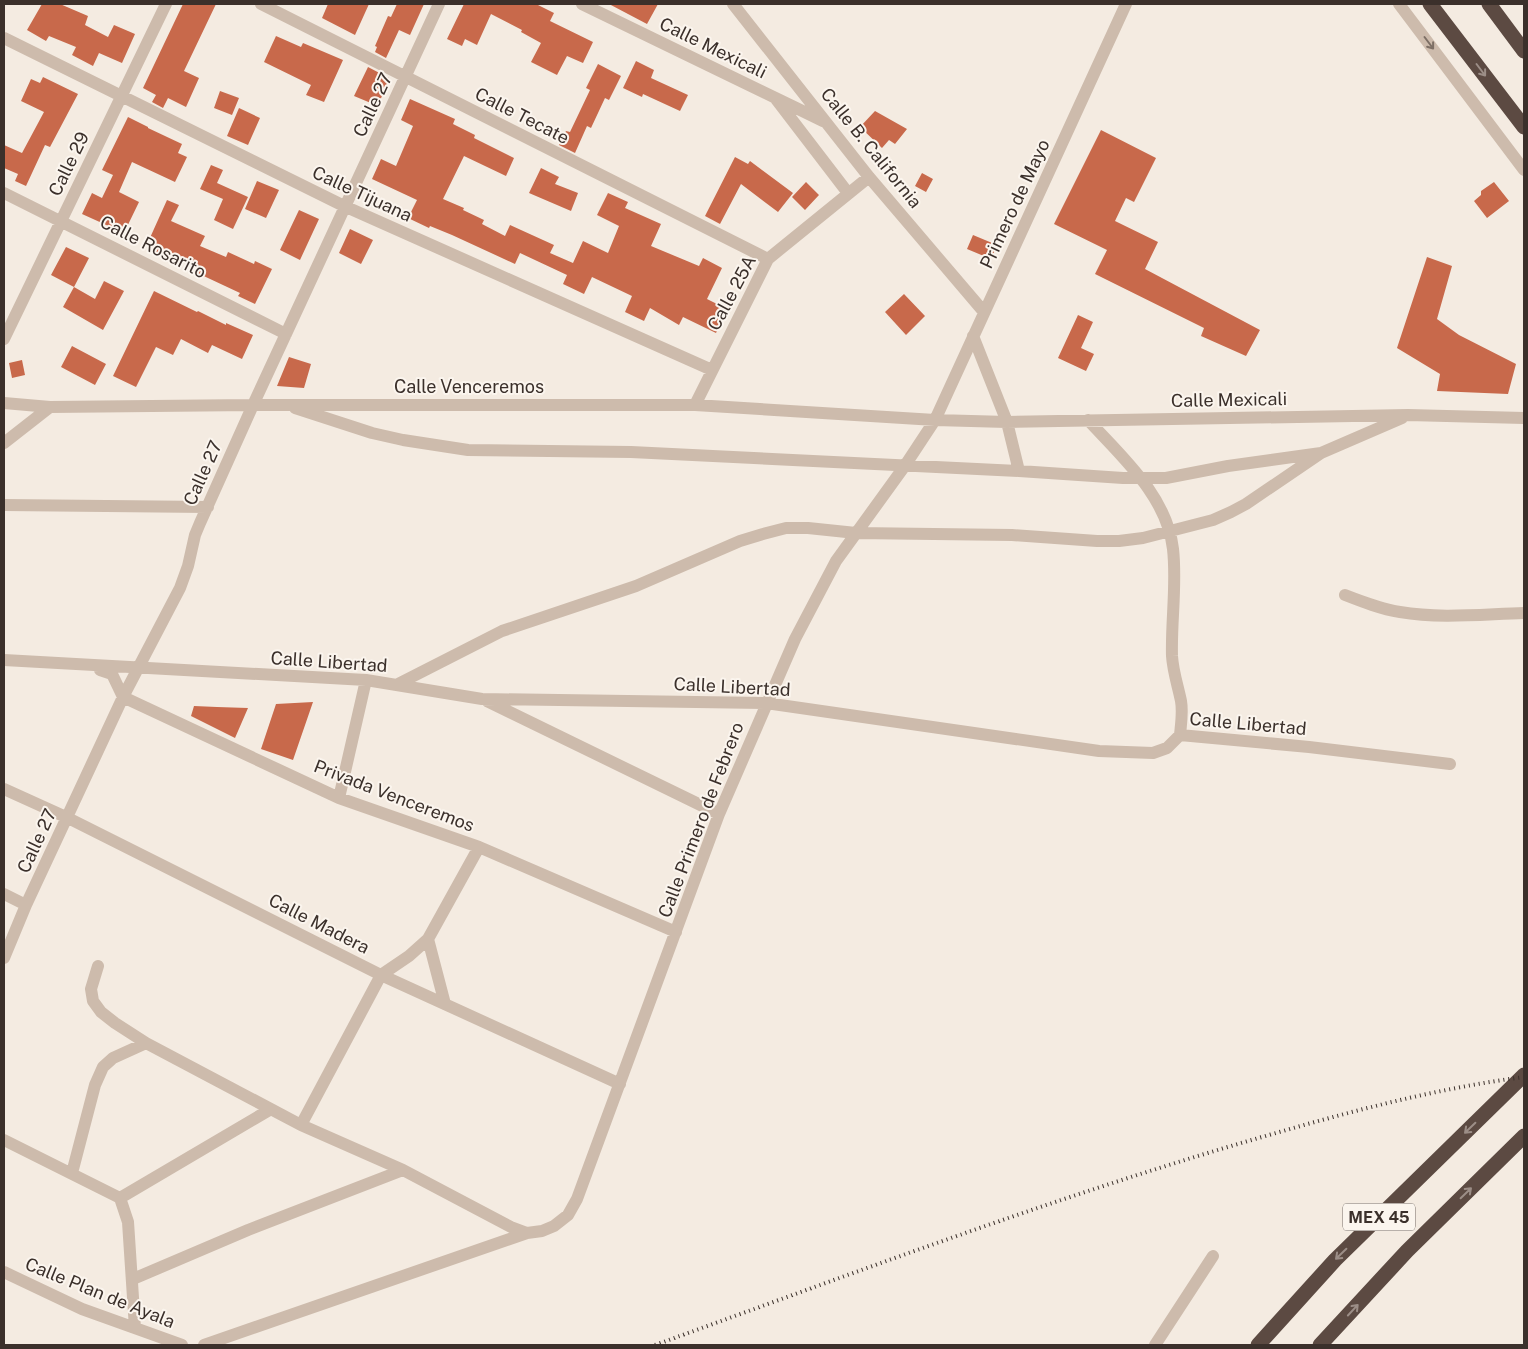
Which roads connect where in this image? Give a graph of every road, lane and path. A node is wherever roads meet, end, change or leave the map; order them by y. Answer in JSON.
{"nodes":[{"id":1,"x":166,"y":4,"type":"edge"},
{"id":2,"x":261,"y":4,"type":"edge"},
{"id":3,"x":439,"y":4,"type":"edge"},
{"id":4,"x":582,"y":4,"type":"edge"},
{"id":5,"x":733,"y":4,"type":"edge"},
{"id":6,"x":1126,"y":4,"type":"edge"},
{"id":7,"x":1399,"y":4,"type":"edge"},
{"id":8,"x":1430,"y":4,"type":"edge"},
{"id":9,"x":1489,"y":4,"type":"edge"},
{"id":10,"x":4,"y":38,"type":"edge"},
{"id":11,"x":1524,"y":51,"type":"edge"},
{"id":12,"x":406,"y":76,"type":"junction"},
{"id":13,"x":122,"y":95,"type":"junction"},
{"id":14,"x":775,"y":97,"type":"junction"},
{"id":15,"x":828,"y":123,"type":"junction"},
{"id":16,"x":1524,"y":127,"type":"edge"},
{"id":17,"x":1524,"y":170,"type":"edge"},
{"id":18,"x":869,"y":177,"type":"junction"},
{"id":19,"x":4,"y":193,"type":"edge"},
{"id":20,"x":848,"y":193,"type":"junction"},
{"id":21,"x":344,"y":206,"type":"junction"},
{"id":22,"x":61,"y":220,"type":"junction"},
{"id":23,"x":768,"y":259,"type":"junction"},
{"id":24,"x":984,"y":312,"type":"junction"},
{"id":25,"x":286,"y":334,"type":"junction"},
{"id":26,"x":973,"y":336,"type":"junction"},
{"id":27,"x":4,"y":339,"type":"edge"},
{"id":28,"x":712,"y":370,"type":"junction"},
{"id":29,"x":4,"y":403,"type":"edge"},
{"id":30,"x":253,"y":405,"type":"junction"},
{"id":31,"x":285,"y":405,"type":"junction"},
{"id":32,"x":695,"y":405,"type":"junction"},
{"id":33,"x":50,"y":407,"type":"junction"},
{"id":34,"x":1408,"y":415,"type":"junction"},
{"id":35,"x":1524,"y":418,"type":"edge"},
{"id":36,"x":935,"y":420,"type":"junction"},
{"id":37,"x":1088,"y":420,"type":"junction"},
{"id":38,"x":1007,"y":422,"type":"junction"},
{"id":39,"x":4,"y":443,"type":"edge"},
{"id":40,"x":1321,"y":453,"type":"junction"},
{"id":41,"x":904,"y":467,"type":"junction"},
{"id":42,"x":1019,"y":471,"type":"junction"},
{"id":43,"x":1142,"y":478,"type":"junction"},
{"id":44,"x":4,"y":505,"type":"edge"},
{"id":45,"x":208,"y":507,"type":"junction"},
{"id":46,"x":1170,"y":532,"type":"junction"},
{"id":47,"x":856,"y":533,"type":"junction"},
{"id":48,"x":1345,"y":595,"type":"dead end"},
{"id":49,"x":1524,"y":612,"type":"edge"},
{"id":50,"x":4,"y":660,"type":"edge"},
{"id":51,"x":85,"y":665,"type":"junction"},
{"id":52,"x":138,"y":668,"type":"junction"},
{"id":53,"x":366,"y":680,"type":"junction"},
{"id":54,"x":396,"y":685,"type":"junction"},
{"id":55,"x":123,"y":696,"type":"junction"},
{"id":56,"x":482,"y":699,"type":"junction"},
{"id":57,"x":766,"y":703,"type":"junction"},
{"id":58,"x":1180,"y":735,"type":"junction"},
{"id":59,"x":1450,"y":764,"type":"dead end"},
{"id":60,"x":4,"y":789,"type":"edge"},
{"id":61,"x":339,"y":798,"type":"junction"},
{"id":62,"x":719,"y":814,"type":"junction"},
{"id":63,"x":68,"y":818,"type":"junction"},
{"id":64,"x":479,"y":847,"type":"junction"},
{"id":65,"x":4,"y":894,"type":"edge"},
{"id":66,"x":26,"y":905,"type":"junction"},
{"id":67,"x":676,"y":932,"type":"junction"},
{"id":68,"x":428,"y":939,"type":"junction"},
{"id":69,"x":4,"y":958,"type":"edge"},
{"id":70,"x":98,"y":966,"type":"dead end"},
{"id":71,"x":382,"y":975,"type":"junction"},
{"id":72,"x":445,"y":1004,"type":"junction"},
{"id":73,"x":146,"y":1043,"type":"junction"},
{"id":74,"x":1524,"y":1075,"type":"edge"},
{"id":75,"x":620,"y":1084,"type":"junction"},
{"id":76,"x":271,"y":1109,"type":"junction"},
{"id":77,"x":302,"y":1125,"type":"junction"},
{"id":78,"x":1524,"y":1136,"type":"edge"},
{"id":79,"x":4,"y":1140,"type":"edge"},
{"id":80,"x":403,"y":1170,"type":"junction"},
{"id":81,"x":72,"y":1173,"type":"junction"},
{"id":82,"x":120,"y":1198,"type":"junction"},
{"id":83,"x":527,"y":1233,"type":"junction"},
{"id":84,"x":1213,"y":1256,"type":"dead end"},
{"id":85,"x":4,"y":1272,"type":"edge"},
{"id":86,"x":133,"y":1279,"type":"junction"},
{"id":87,"x":135,"y":1328,"type":"junction"},
{"id":88,"x":182,"y":1345,"type":"edge"},
{"id":89,"x":204,"y":1345,"type":"edge"},
{"id":90,"x":1156,"y":1345,"type":"edge"},
{"id":91,"x":1258,"y":1345,"type":"edge"},
{"id":92,"x":1320,"y":1345,"type":"edge"}],
"edges":[{"from":1,"to":13,"type":"street","name":"Calle 29"},
{"from":2,"to":12,"type":"street","name":"Calle Tecate"},
{"from":3,"to":12,"type":"street","name":"Calle 27"},
{"from":4,"to":14,"type":"street","name":"Calle Mexicali"},
{"from":5,"to":15,"type":"street","name":"Calle B. California"},
{"from":6,"to":24,"type":"street","name":"Primero de Mayo"},
{"from":7,"to":17,"type":"street","one_way":true},
{"from":8,"to":16,"type":"highway","one_way":true},
{"from":9,"to":11,"type":"highway"},
{"from":10,"to":13,"type":"street","name":"Calle Tijuana"},
{"from":12,"to":21,"type":"street","name":"Calle 27"},
{"from":12,"to":23,"type":"street","name":"Calle Tecate"},
{"from":13,"to":21,"type":"street","name":"Calle Tijuana"},
{"from":13,"to":22,"type":"street","name":"Calle 29"},
{"from":14,"to":15,"type":"street","name":"Calle Mexicali"},
{"from":14,"to":20,"type":"street","name":"Calle Mexicali"},
{"from":15,"to":18,"type":"street","name":"Calle B. California"},
{"from":18,"to":20,"type":"street","name":"Calle 25A"},
{"from":18,"to":24,"type":"street","name":"Calle B. California"},
{"from":19,"to":22,"type":"street","name":"Calle Rosarito"},
{"from":20,"to":23,"type":"street","name":"Calle 25A"},
{"from":21,"to":25,"type":"street","name":"Calle 27"},
{"from":21,"to":28,"type":"street","name":"Calle Tijuana"},
{"from":22,"to":25,"type":"street","name":"Calle Rosarito"},
{"from":22,"to":27,"type":"street","name":"Calle 29"},
{"from":23,"to":28,"type":"street","name":"Calle 25A"},
{"from":24,"to":26,"type":"street","name":"Primero de Mayo"},
{"from":25,"to":30,"type":"street","name":"Calle 27"},
{"from":26,"to":36,"type":"street","name":"Primero de Mayo"},
{"from":26,"to":38,"type":"street"},
{"from":28,"to":32,"type":"street","name":"Calle 25A"},
{"from":29,"to":33,"type":"street","name":"Calle Venceremos"},
{"from":30,"to":31,"type":"street","name":"Calle Venceremos"},
{"from":30,"to":33,"type":"street","name":"Calle Venceremos"},
{"from":30,"to":45,"type":"street","name":"Calle 27"},
{"from":31,"to":32,"type":"street","name":"Calle Venceremos"},
{"from":31,"to":41,"type":"street"},
{"from":32,"to":36,"type":"street","name":"Calle Venceremos"},
{"from":33,"to":39,"type":"street"},
{"from":34,"to":35,"type":"street","name":"Calle Mexicali"},
{"from":34,"to":37,"type":"street","name":"Calle Mexicali"},
{"from":34,"to":40,"type":"street"},
{"from":36,"to":38,"type":"street","name":"Calle Mexicali"},
{"from":36,"to":41,"type":"street","name":"Calle Primero de Febrero"},
{"from":37,"to":38,"type":"street","name":"Calle Mexicali"},
{"from":37,"to":43,"type":"street"},
{"from":38,"to":42,"type":"street"},
{"from":40,"to":43,"type":"street"},
{"from":40,"to":46,"type":"street"},
{"from":41,"to":42,"type":"street"},
{"from":41,"to":47,"type":"street","name":"Calle Primero de Febrero"},
{"from":42,"to":43,"type":"street"},
{"from":43,"to":46,"type":"street"},
{"from":44,"to":45,"type":"street"},
{"from":45,"to":52,"type":"street","name":"Calle 27"},
{"from":46,"to":47,"type":"street"},
{"from":46,"to":58,"type":"street"},
{"from":47,"to":54,"type":"street"},
{"from":47,"to":57,"type":"street","name":"Calle Primero de Febrero"},
{"from":48,"to":49,"type":"street"},
{"from":50,"to":51,"type":"street","name":"Calle Libertad"},
{"from":51,"to":52,"type":"street","name":"Calle Libertad"},
{"from":51,"to":55,"type":"street"},
{"from":52,"to":53,"type":"street","name":"Calle Libertad"},
{"from":52,"to":55,"type":"street","name":"Calle 27"},
{"from":53,"to":54,"type":"street","name":"Calle Libertad"},
{"from":53,"to":61,"type":"street"},
{"from":54,"to":56,"type":"street","name":"Calle Libertad"},
{"from":55,"to":61,"type":"street","name":"Privada Venceremos"},
{"from":55,"to":63,"type":"street","name":"Calle 27"},
{"from":56,"to":57,"type":"street","name":"Calle Libertad"},
{"from":56,"to":62,"type":"street"},
{"from":57,"to":58,"type":"street","name":"Calle Libertad"},
{"from":57,"to":62,"type":"street","name":"Calle Primero de Febrero"},
{"from":58,"to":59,"type":"street","name":"Calle Libertad"},
{"from":60,"to":63,"type":"street","name":"Calle Madera"},
{"from":61,"to":64,"type":"street","name":"Privada Venceremos"},
{"from":62,"to":67,"type":"street","name":"Calle Primero de Febrero"},
{"from":63,"to":66,"type":"street","name":"Calle 27"},
{"from":63,"to":71,"type":"street","name":"Calle Madera"},
{"from":64,"to":67,"type":"street","name":"Privada Venceremos"},
{"from":64,"to":68,"type":"street"},
{"from":65,"to":66,"type":"street"},
{"from":66,"to":69,"type":"street","name":"Calle 27"},
{"from":67,"to":75,"type":"street","name":"Calle Primero de Febrero"},
{"from":68,"to":71,"type":"street"},
{"from":68,"to":72,"type":"street"},
{"from":70,"to":73,"type":"street"},
{"from":71,"to":72,"type":"street","name":"Calle Madera"},
{"from":71,"to":77,"type":"street"},
{"from":72,"to":75,"type":"street","name":"Calle Madera"},
{"from":73,"to":76,"type":"street"},
{"from":73,"to":81,"type":"street"},
{"from":74,"to":91,"type":"highway","number":"MEX 45","one_way":true},
{"from":75,"to":83,"type":"street","name":"Calle Primero de Febrero"},
{"from":76,"to":77,"type":"street"},
{"from":76,"to":82,"type":"street"},
{"from":77,"to":80,"type":"street"},
{"from":92,"to":78,"type":"highway","number":"MEX 45","one_way":true},
{"from":79,"to":81,"type":"street"},
{"from":80,"to":83,"type":"street"},
{"from":80,"to":86,"type":"street"},
{"from":81,"to":82,"type":"street"},
{"from":82,"to":86,"type":"street"},
{"from":83,"to":89,"type":"street"},
{"from":84,"to":90,"type":"street"},
{"from":85,"to":87,"type":"street","name":"Calle Plan de Ayala"},
{"from":86,"to":87,"type":"street"},
{"from":87,"to":88,"type":"street","name":"Calle Plan de Ayala"}]}
